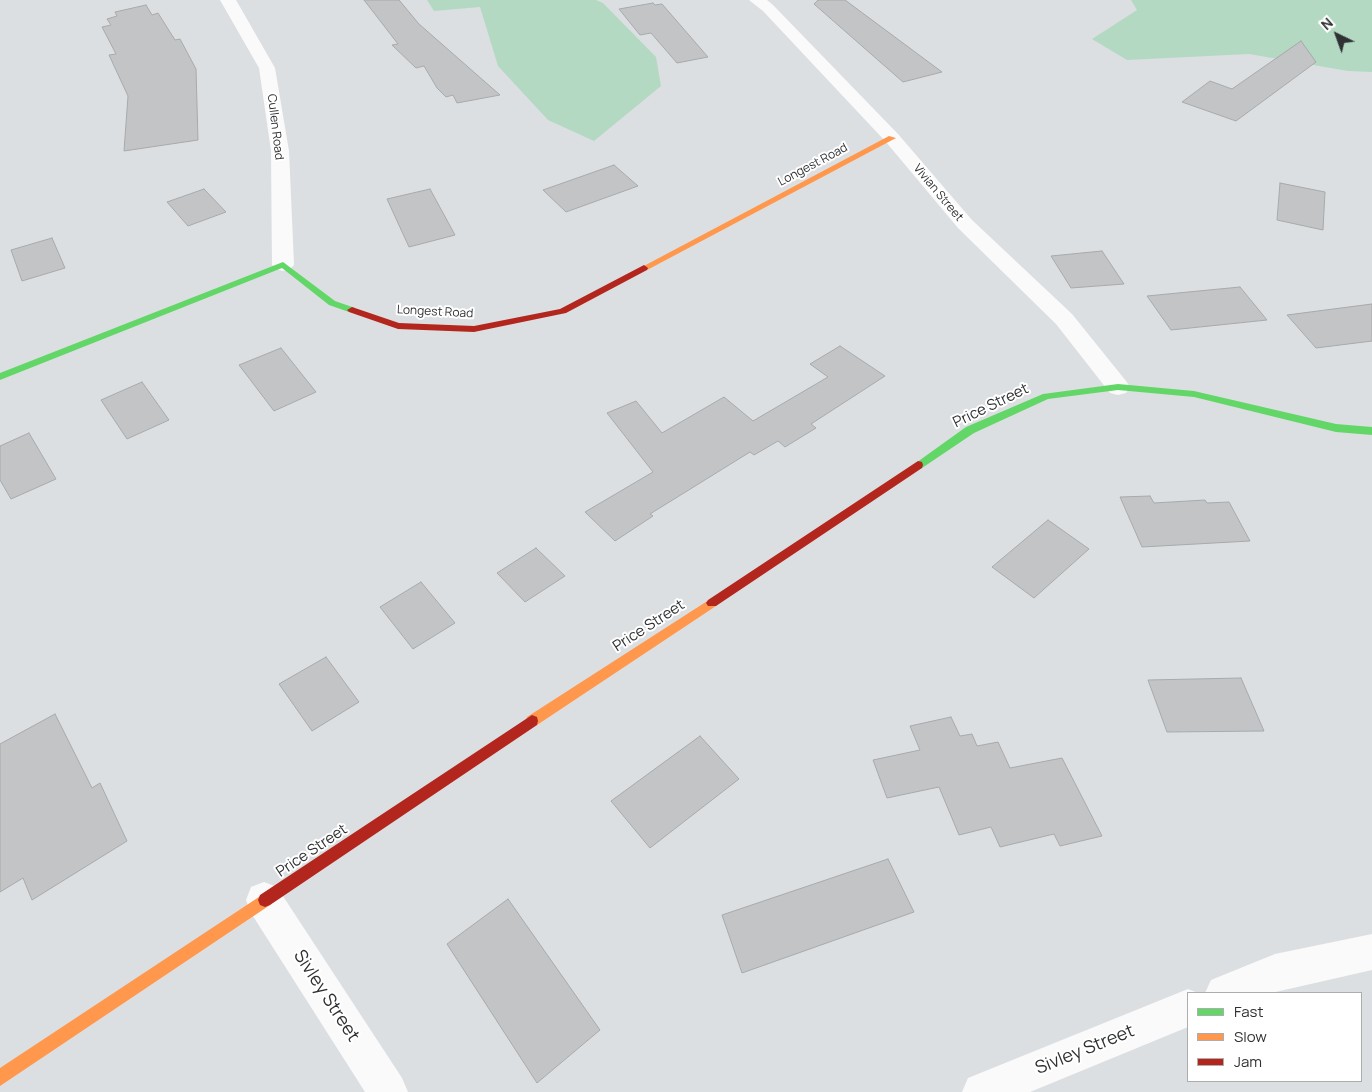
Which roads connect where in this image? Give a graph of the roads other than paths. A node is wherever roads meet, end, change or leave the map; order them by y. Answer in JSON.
{"nodes":[{"id":1,"x":228,"y":0,"type":"edge"},
{"id":2,"x":758,"y":0,"type":"edge"},
{"id":3,"x":892,"y":138,"type":"junction"},
{"id":4,"x":283,"y":265,"type":"junction"},
{"id":5,"x":0,"y":377,"type":"edge"},
{"id":6,"x":1118,"y":387,"type":"junction"},
{"id":7,"x":1372,"y":431,"type":"edge"},
{"id":8,"x":264,"y":900,"type":"junction"},
{"id":9,"x":1372,"y":952,"type":"edge"},
{"id":10,"x":1227,"y":992,"type":"edge"},
{"id":11,"x":1187,"y":1008,"type":"edge"},
{"id":12,"x":0,"y":1078,"type":"edge"},
{"id":13,"x":388,"y":1092,"type":"edge"},
{"id":14,"x":982,"y":1092,"type":"edge"}],
"edges":[{"from":1,"to":4,"type":"street","name":"Cullen Road"},
{"from":2,"to":3,"type":"street","name":"Vivian Street"},
{"from":3,"to":4,"type":"street","name":"Longest Road"},
{"from":3,"to":6,"type":"street","name":"Vivian Street"},
{"from":4,"to":5,"type":"street"},
{"from":6,"to":7,"type":"street","name":"Price Street"},
{"from":6,"to":8,"type":"street","name":"Price Street"},
{"from":8,"to":12,"type":"street","name":"Price Street"},
{"from":8,"to":13,"type":"street","name":"Sivley Street"},
{"from":9,"to":10,"type":"street"},
{"from":11,"to":14,"type":"street","name":"Sivley Street"}]}
